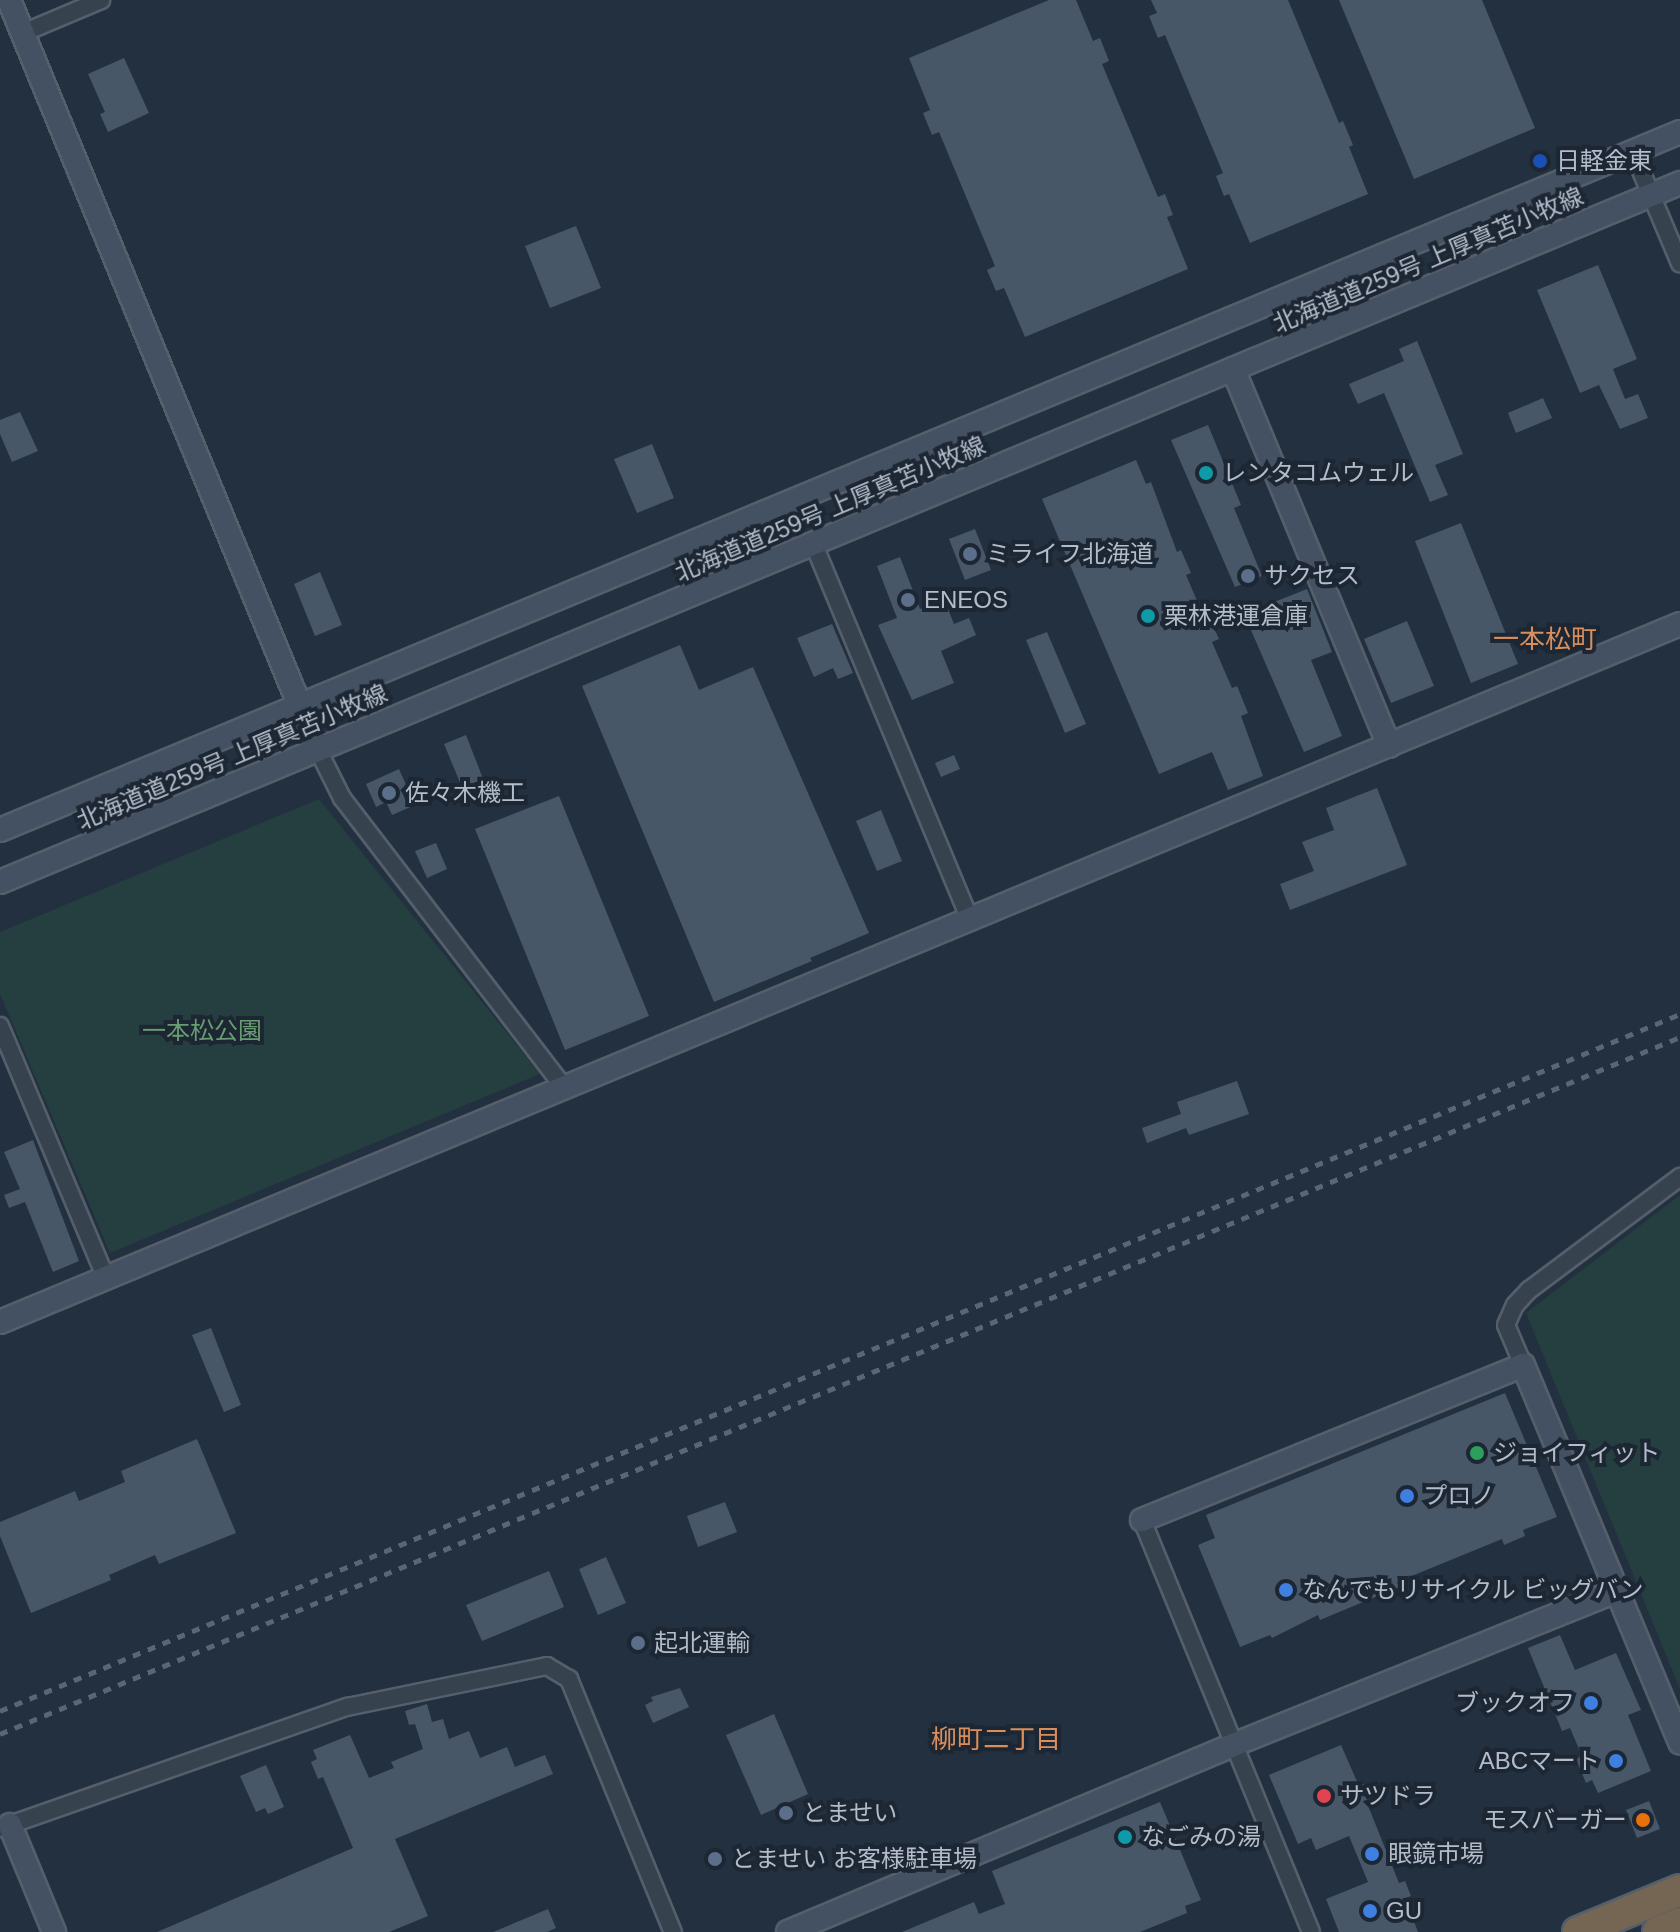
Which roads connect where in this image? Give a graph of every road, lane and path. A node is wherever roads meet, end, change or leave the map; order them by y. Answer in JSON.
{"nodes":[{"id":1,"x":9,"y":0,"type":"edge"},
{"id":2,"x":101,"y":0,"type":"edge"},
{"id":3,"x":23,"y":33,"type":"junction"},
{"id":4,"x":1680,"y":132,"type":"edge"},
{"id":5,"x":1633,"y":152,"type":"junction"},
{"id":6,"x":1680,"y":183,"type":"edge"},
{"id":7,"x":1651,"y":195,"type":"junction"},
{"id":8,"x":1680,"y":263,"type":"edge"},
{"id":9,"x":1233,"y":369,"type":"junction"},
{"id":10,"x":814,"y":545,"type":"junction"},
{"id":11,"x":1680,"y":624,"type":"edge"},
{"id":12,"x":299,"y":707,"type":"junction"},
{"id":13,"x":1389,"y":746,"type":"junction"},
{"id":14,"x":318,"y":750,"type":"junction"},
{"id":15,"x":0,"y":830,"type":"edge"},
{"id":16,"x":0,"y":882,"type":"edge"},
{"id":17,"x":969,"y":917,"type":"junction"},
{"id":18,"x":0,"y":1026,"type":"edge"},
{"id":19,"x":564,"y":1087,"type":"junction"},
{"id":20,"x":1680,"y":1177,"type":"edge"},
{"id":21,"x":106,"y":1278,"type":"junction"},
{"id":22,"x":0,"y":1322,"type":"edge"},
{"id":23,"x":1523,"y":1365,"type":"junction"},
{"id":24,"x":1142,"y":1520,"type":"joint"},
{"id":25,"x":1617,"y":1591,"type":"junction"},
{"id":26,"x":1680,"y":1743,"type":"edge"},
{"id":27,"x":1233,"y":1745,"type":"junction"},
{"id":28,"x":5,"y":1827,"type":"edge"},
{"id":29,"x":1680,"y":1890,"type":"edge"},
{"id":30,"x":1680,"y":1923,"type":"edge"},
{"id":31,"x":54,"y":1932,"type":"edge"},
{"id":32,"x":673,"y":1932,"type":"edge"},
{"id":33,"x":788,"y":1932,"type":"edge"},
{"id":34,"x":1311,"y":1932,"type":"edge"},
{"id":35,"x":1578,"y":1932,"type":"edge"},
{"id":36,"x":1658,"y":1932,"type":"edge"}],
"edges":[{"from":1,"to":3,"type":"street"},
{"from":2,"to":3,"type":"street"},
{"from":3,"to":12,"type":"street"},
{"from":4,"to":5,"type":"street","name":"北海道道259号 上厚真苫小牧線"},
{"from":5,"to":7,"type":"street"},
{"from":5,"to":12,"type":"street","name":"北海道道259号 上厚真苫小牧線"},
{"from":6,"to":7,"type":"street","name":"北海道道259号 上厚真苫小牧線"},
{"from":7,"to":8,"type":"street"},
{"from":7,"to":9,"type":"street","name":"北海道道259号 上厚真苫小牧線"},
{"from":9,"to":10,"type":"street","name":"北海道道259号 上厚真苫小牧線"},
{"from":9,"to":13,"type":"street"},
{"from":10,"to":14,"type":"street","name":"北海道道259号 上厚真苫小牧線"},
{"from":10,"to":17,"type":"street"},
{"from":11,"to":13,"type":"street"},
{"from":12,"to":14,"type":"street"},
{"from":12,"to":15,"type":"street","name":"北海道道259号 上厚真苫小牧線"},
{"from":13,"to":17,"type":"street"},
{"from":14,"to":16,"type":"street","name":"北海道道259号 上厚真苫小牧線"},
{"from":14,"to":19,"type":"street"},
{"from":17,"to":19,"type":"street"},
{"from":18,"to":21,"type":"street"},
{"from":19,"to":21,"type":"street"},
{"from":20,"to":23,"type":"street"},
{"from":21,"to":22,"type":"street"},
{"from":23,"to":24,"type":"street"},
{"from":23,"to":25,"type":"street"},
{"from":24,"to":27,"type":"street"},
{"from":25,"to":26,"type":"street"},
{"from":25,"to":27,"type":"street"},
{"from":27,"to":33,"type":"street"},
{"from":27,"to":34,"type":"street"},
{"from":28,"to":31,"type":"street"},
{"from":28,"to":32,"type":"street"},
{"from":29,"to":35,"type":"highway"},
{"from":30,"to":36,"type":"highway"}]}
